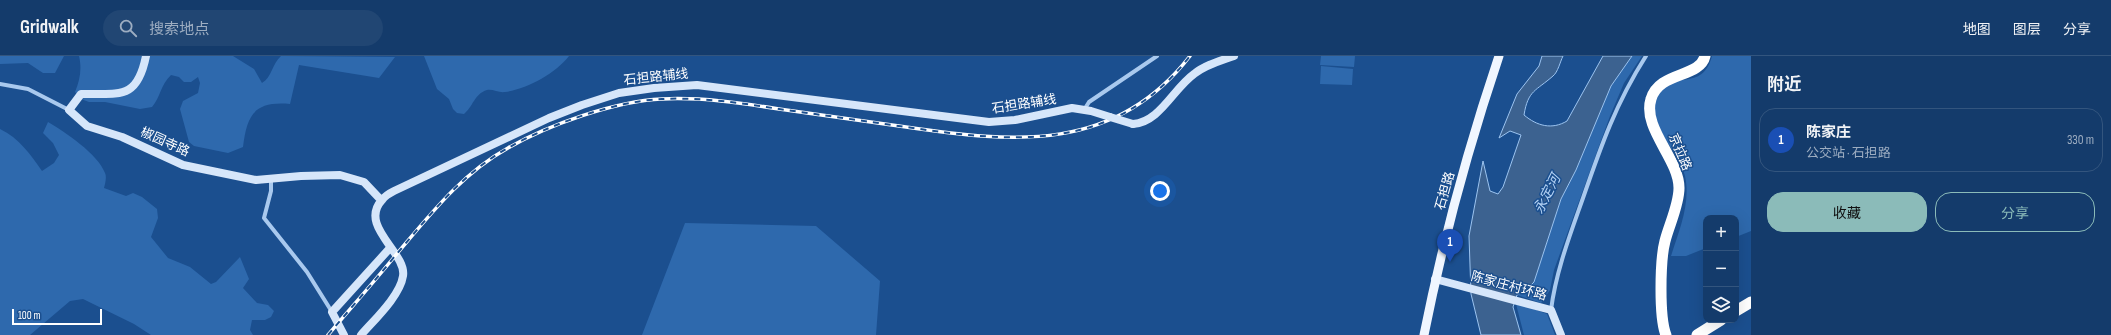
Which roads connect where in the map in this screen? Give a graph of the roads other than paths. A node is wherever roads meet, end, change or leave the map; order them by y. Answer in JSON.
{"nodes":[{"id":1,"x":146,"y":56,"type":"edge"},
{"id":2,"x":1157,"y":56,"type":"edge"},
{"id":3,"x":1234,"y":56,"type":"edge"},
{"id":4,"x":1498,"y":56,"type":"edge"},
{"id":5,"x":1646,"y":56,"type":"edge"},
{"id":6,"x":1705,"y":56,"type":"edge"},
{"id":7,"x":0,"y":84,"type":"edge"},
{"id":8,"x":69,"y":110,"type":"junction"},
{"id":9,"x":1084,"y":110,"type":"junction"},
{"id":10,"x":271,"y":179,"type":"junction"},
{"id":11,"x":381,"y":200,"type":"junction"},
{"id":12,"x":390,"y":248,"type":"junction"},
{"id":13,"x":1435,"y":279,"type":"junction"},
{"id":14,"x":1751,"y":302,"type":"edge"},
{"id":15,"x":1739,"y":309,"type":"edge"},
{"id":16,"x":1551,"y":310,"type":"junction"},
{"id":17,"x":332,"y":312,"type":"junction"},
{"id":18,"x":1716,"y":323,"type":"edge"},
{"id":19,"x":344,"y":335,"type":"edge"},
{"id":20,"x":361,"y":335,"type":"edge"},
{"id":21,"x":1424,"y":335,"type":"edge"},
{"id":22,"x":1561,"y":335,"type":"edge"},
{"id":23,"x":1666,"y":335,"type":"edge"},
{"id":24,"x":1696,"y":335,"type":"edge"}],
"edges":[{"from":1,"to":8,"type":"main road"},
{"from":2,"to":9,"type":"street"},
{"from":3,"to":9,"type":"main road","name":"石担路辅线","bridge":true},
{"from":4,"to":13,"type":"main road","name":"石担路"},
{"from":5,"to":16,"type":"street"},
{"from":6,"to":23,"type":"highway","name":"京拉路"},
{"from":7,"to":8,"type":"street"},
{"from":8,"to":10,"type":"main road","name":"椒园寺路"},
{"from":9,"to":11,"type":"main road","name":"石担路辅线"},
{"from":10,"to":11,"type":"main road","name":"椒园寺路"},
{"from":10,"to":17,"type":"street"},
{"from":11,"to":12,"type":"main road"},
{"from":12,"to":17,"type":"main road"},
{"from":12,"to":20,"type":"main road"},
{"from":13,"to":16,"type":"main road","name":"陈家庄村环路"},
{"from":13,"to":21,"type":"main road","name":"石担路"},
{"from":14,"to":15,"type":"highway"},
{"from":16,"to":22,"type":"main road","name":"陈家庄村环路"},
{"from":17,"to":19,"type":"main road"},
{"from":18,"to":24,"type":"highway"}]}
